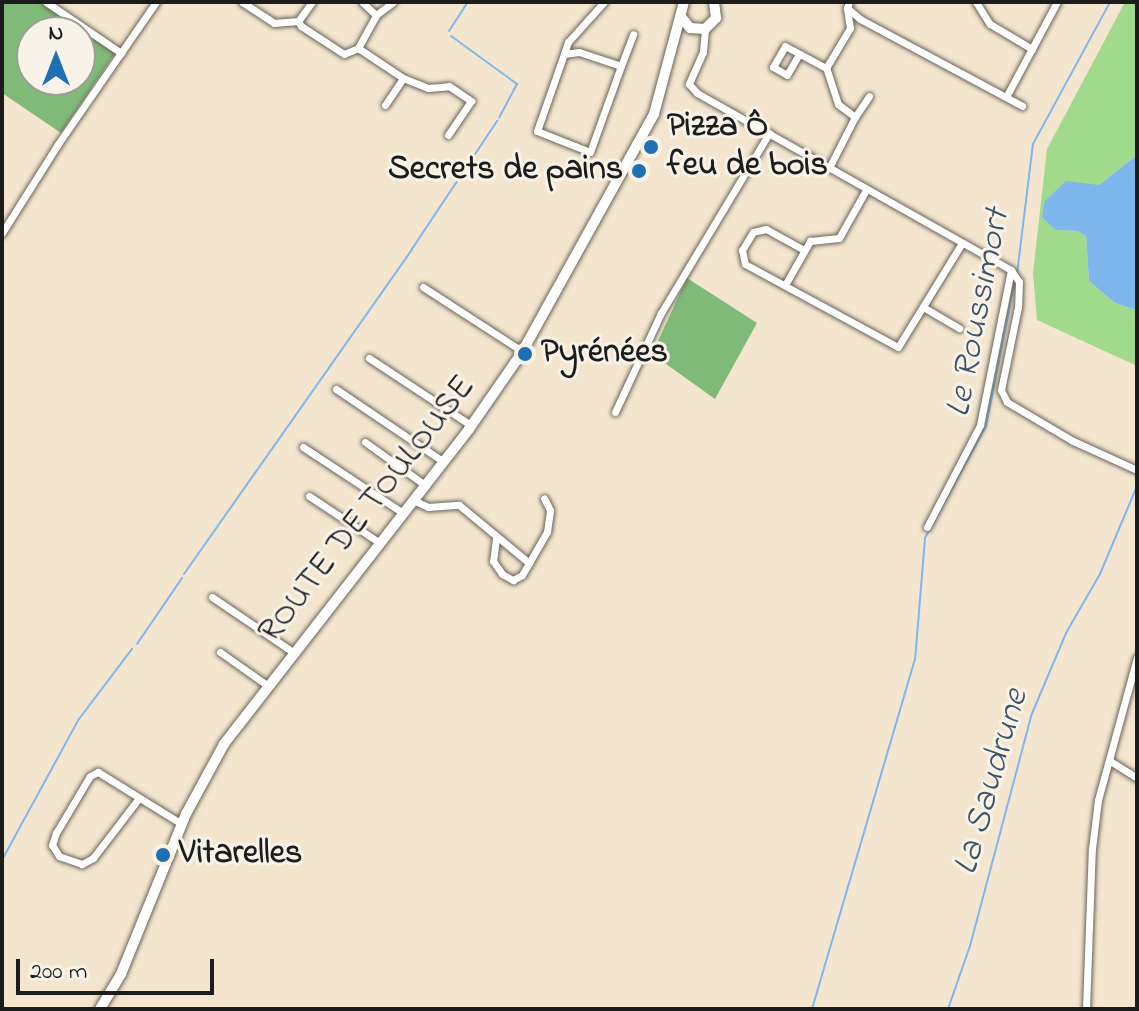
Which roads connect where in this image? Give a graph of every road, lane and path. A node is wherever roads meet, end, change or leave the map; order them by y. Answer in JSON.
{"nodes":[{"id":1,"x":46,"y":2,"type":"edge"},
{"id":2,"x":156,"y":2,"type":"edge"},
{"id":3,"x":242,"y":2,"type":"edge"},
{"id":4,"x":312,"y":2,"type":"edge"},
{"id":5,"x":362,"y":2,"type":"edge"},
{"id":6,"x":393,"y":2,"type":"edge"},
{"id":7,"x":604,"y":2,"type":"edge"},
{"id":8,"x":683,"y":2,"type":"edge"},
{"id":9,"x":976,"y":2,"type":"edge"},
{"id":10,"x":1055,"y":3,"type":"edge"},
{"id":11,"x":717,"y":4,"type":"edge"},
{"id":12,"x":848,"y":5,"type":"edge"},
{"id":13,"x":376,"y":15,"type":"junction"},
{"id":14,"x":682,"y":18,"type":"junction"},
{"id":15,"x":298,"y":21,"type":"junction"},
{"id":16,"x":690,"y":28,"type":"junction"},
{"id":17,"x":705,"y":29,"type":"junction"},
{"id":18,"x":633,"y":34,"type":"dead end"},
{"id":19,"x":574,"y":36,"type":"junction"},
{"id":20,"x":674,"y":41,"type":"junction"},
{"id":21,"x":358,"y":48,"type":"junction"},
{"id":22,"x":1032,"y":49,"type":"junction"},
{"id":23,"x":579,"y":52,"type":"junction"},
{"id":24,"x":121,"y":53,"type":"junction"},
{"id":25,"x":564,"y":54,"type":"junction"},
{"id":26,"x":799,"y":54,"type":"dead end"},
{"id":27,"x":621,"y":66,"type":"junction"},
{"id":28,"x":826,"y":68,"type":"junction"},
{"id":29,"x":403,"y":78,"type":"junction"},
{"id":30,"x":869,"y":96,"type":"dead end"},
{"id":31,"x":1006,"y":97,"type":"junction"},
{"id":32,"x":385,"y":105,"type":"dead end"},
{"id":33,"x":1022,"y":106,"type":"dead end"},
{"id":34,"x":855,"y":117,"type":"junction"},
{"id":35,"x":769,"y":133,"type":"junction"},
{"id":36,"x":448,"y":135,"type":"dead end"},
{"id":37,"x":830,"y":166,"type":"junction"},
{"id":38,"x":866,"y":190,"type":"junction"},
{"id":39,"x":2,"y":233,"type":"edge"},
{"id":40,"x":962,"y":243,"type":"junction"},
{"id":41,"x":804,"y":250,"type":"junction"},
{"id":42,"x":1011,"y":270,"type":"junction"},
{"id":43,"x":785,"y":285,"type":"junction"},
{"id":44,"x":423,"y":287,"type":"dead end"},
{"id":45,"x":923,"y":307,"type":"junction"},
{"id":46,"x":959,"y":328,"type":"dead end"},
{"id":47,"x":522,"y":351,"type":"junction"},
{"id":48,"x":369,"y":358,"type":"dead end"},
{"id":49,"x":336,"y":389,"type":"dead end"},
{"id":50,"x":615,"y":412,"type":"dead end"},
{"id":51,"x":472,"y":426,"type":"junction"},
{"id":52,"x":365,"y":442,"type":"dead end"},
{"id":53,"x":303,"y":447,"type":"dead end"},
{"id":54,"x":444,"y":462,"type":"junction"},
{"id":55,"x":1137,"y":470,"type":"edge"},
{"id":56,"x":425,"y":485,"type":"junction"},
{"id":57,"x":309,"y":496,"type":"dead end"},
{"id":58,"x":544,"y":498,"type":"dead end"},
{"id":59,"x":413,"y":500,"type":"junction"},
{"id":60,"x":403,"y":513,"type":"junction"},
{"id":61,"x":927,"y":527,"type":"dead end"},
{"id":62,"x":496,"y":538,"type":"junction"},
{"id":63,"x":380,"y":543,"type":"junction"},
{"id":64,"x":529,"y":563,"type":"junction"},
{"id":65,"x":212,"y":597,"type":"dead end"},
{"id":66,"x":220,"y":652,"type":"dead end"},
{"id":67,"x":293,"y":652,"type":"junction"},
{"id":68,"x":1137,"y":657,"type":"edge"},
{"id":69,"x":267,"y":685,"type":"junction"},
{"id":70,"x":1110,"y":761,"type":"junction"},
{"id":71,"x":1137,"y":778,"type":"edge"},
{"id":72,"x":139,"y":798,"type":"junction"},
{"id":73,"x":182,"y":824,"type":"junction"},
{"id":74,"x":100,"y":1009,"type":"edge"},
{"id":75,"x":1086,"y":1009,"type":"edge"}],
"edges":[{"from":1,"to":24,"type":"street"},
{"from":2,"to":24,"type":"street"},
{"from":3,"to":15,"type":"street"},
{"from":4,"to":15,"type":"street"},
{"from":5,"to":13,"type":"street"},
{"from":6,"to":13,"type":"street"},
{"from":7,"to":19,"type":"street"},
{"from":8,"to":14,"type":"main road","name":"ROUTE DE TOULOUSE"},
{"from":9,"to":22,"type":"street"},
{"from":10,"to":22,"type":"street"},
{"from":11,"to":17,"type":"main road"},
{"from":12,"to":28,"type":"street"},
{"from":12,"to":31,"type":"street"},
{"from":13,"to":21,"type":"street"},
{"from":14,"to":16,"type":"main road"},
{"from":14,"to":20,"type":"main road","name":"ROUTE DE TOULOUSE"},
{"from":15,"to":21,"type":"street"},
{"from":16,"to":17,"type":"main road"},
{"from":16,"to":20,"type":"main road"},
{"from":17,"to":35,"type":"street"},
{"from":18,"to":27,"type":"street"},
{"from":19,"to":23,"type":"street"},
{"from":19,"to":25,"type":"street"},
{"from":20,"to":47,"type":"main road","name":"ROUTE DE TOULOUSE"},
{"from":21,"to":29,"type":"street"},
{"from":22,"to":31,"type":"street"},
{"from":23,"to":25,"type":"street"},
{"from":23,"to":27,"type":"street"},
{"from":24,"to":39,"type":"street"},
{"from":25,"to":27,"type":"street"},
{"from":26,"to":28,"type":"street"},
{"from":28,"to":34,"type":"street"},
{"from":29,"to":32,"type":"street"},
{"from":29,"to":36,"type":"street"},
{"from":30,"to":34,"type":"street"},
{"from":31,"to":33,"type":"street"},
{"from":34,"to":37,"type":"street"},
{"from":35,"to":37,"type":"street"},
{"from":35,"to":50,"type":"street"},
{"from":37,"to":38,"type":"street"},
{"from":38,"to":40,"type":"street"},
{"from":38,"to":41,"type":"street"},
{"from":40,"to":42,"type":"street"},
{"from":40,"to":45,"type":"street"},
{"from":41,"to":43,"type":"street"},
{"from":41,"to":43,"type":"street"},
{"from":42,"to":55,"type":"street"},
{"from":42,"to":61,"type":"street"},
{"from":43,"to":45,"type":"street"},
{"from":44,"to":47,"type":"street"},
{"from":45,"to":46,"type":"street"},
{"from":47,"to":51,"type":"main road","name":"ROUTE DE TOULOUSE"},
{"from":48,"to":51,"type":"street"},
{"from":49,"to":54,"type":"street"},
{"from":51,"to":54,"type":"main road","name":"ROUTE DE TOULOUSE"},
{"from":52,"to":56,"type":"street"},
{"from":53,"to":60,"type":"street"},
{"from":54,"to":56,"type":"main road","name":"ROUTE DE TOULOUSE"},
{"from":56,"to":59,"type":"main road","name":"ROUTE DE TOULOUSE"},
{"from":57,"to":63,"type":"street"},
{"from":58,"to":64,"type":"street"},
{"from":59,"to":60,"type":"main road","name":"ROUTE DE TOULOUSE"},
{"from":59,"to":62,"type":"street"},
{"from":60,"to":63,"type":"main road","name":"ROUTE DE TOULOUSE"},
{"from":62,"to":64,"type":"street"},
{"from":62,"to":64,"type":"street"},
{"from":63,"to":67,"type":"main road","name":"ROUTE DE TOULOUSE"},
{"from":65,"to":67,"type":"street"},
{"from":66,"to":69,"type":"street"},
{"from":67,"to":69,"type":"main road","name":"ROUTE DE TOULOUSE"},
{"from":68,"to":70,"type":"street"},
{"from":69,"to":73,"type":"main road","name":"ROUTE DE TOULOUSE"},
{"from":70,"to":71,"type":"street"},
{"from":70,"to":75,"type":"street"},
{"from":72,"to":72,"type":"street"},
{"from":72,"to":73,"type":"street"},
{"from":73,"to":74,"type":"main road","name":"ROUTE DE TOULOUSE"}]}
